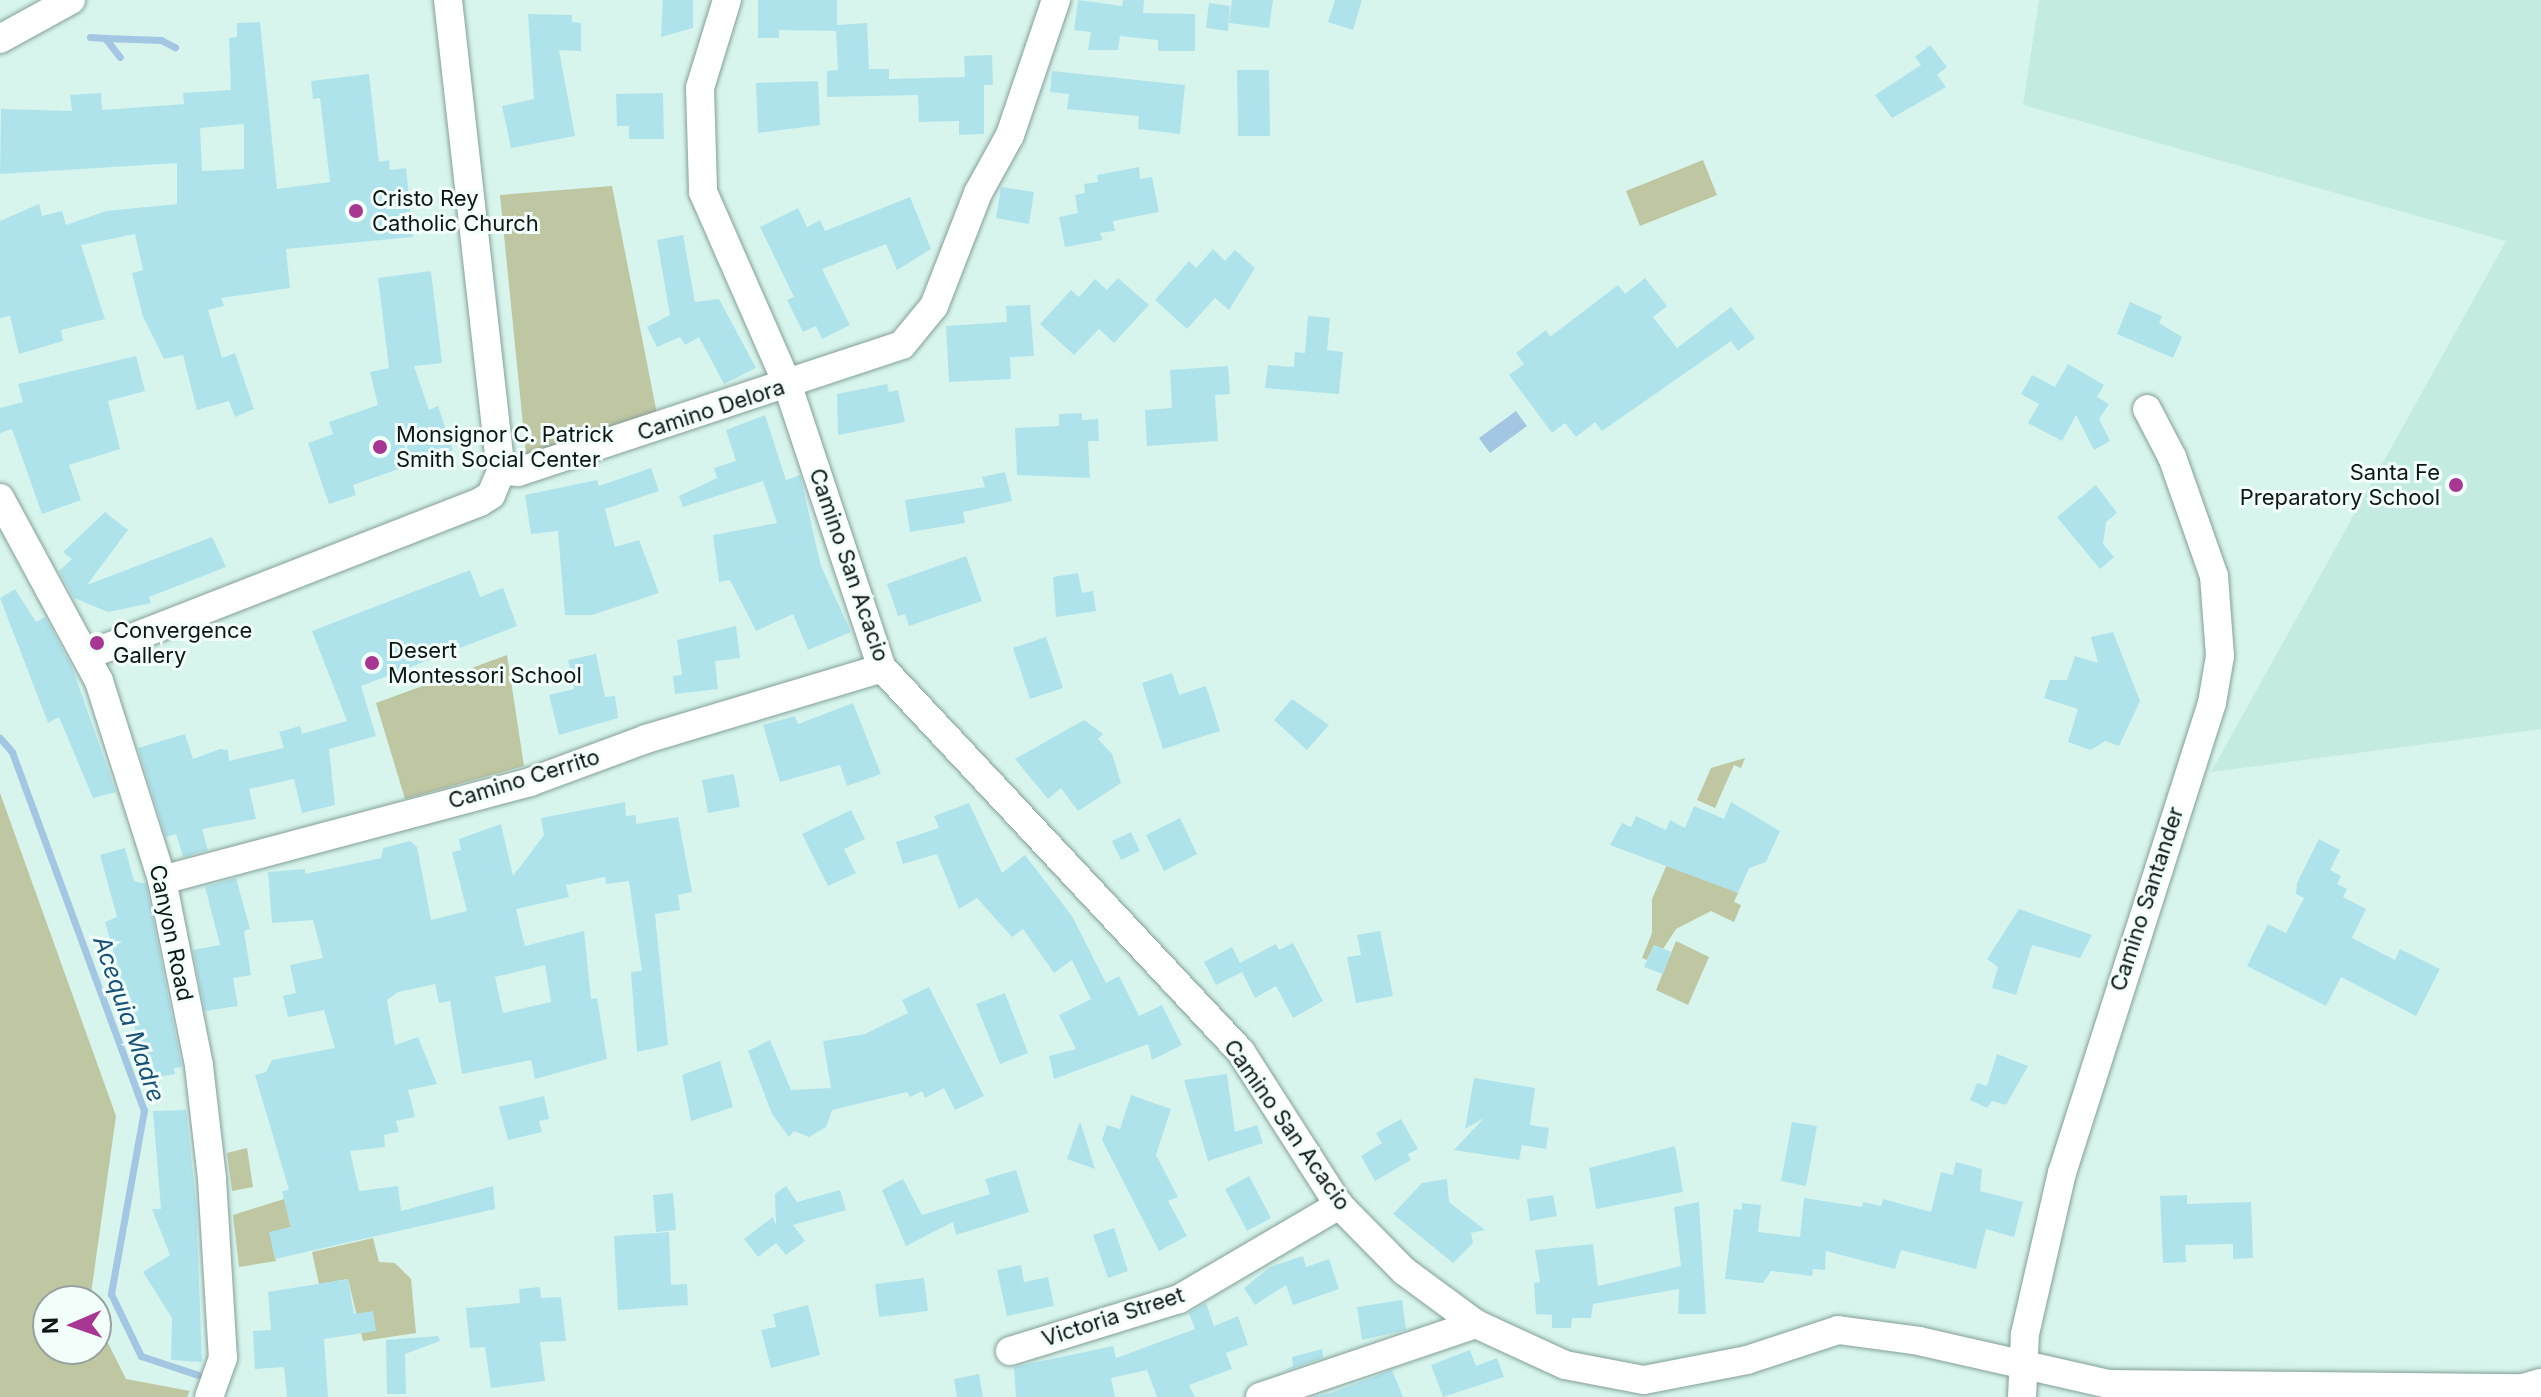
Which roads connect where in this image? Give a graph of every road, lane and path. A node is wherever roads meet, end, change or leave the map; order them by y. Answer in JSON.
{"nodes":[{"id":1,"x":71,"y":0,"type":"edge"},
{"id":2,"x":448,"y":0,"type":"edge"},
{"id":3,"x":727,"y":0,"type":"edge"},
{"id":4,"x":1056,"y":0,"type":"edge"},
{"id":5,"x":31,"y":22,"type":"junction"},
{"id":6,"x":0,"y":39,"type":"edge"},
{"id":7,"x":0,"y":47,"type":"edge"},
{"id":8,"x":788,"y":386,"type":"junction"},
{"id":9,"x":2147,"y":409,"type":"dead end"},
{"id":10,"x":501,"y":471,"type":"junction"},
{"id":11,"x":0,"y":498,"type":"edge"},
{"id":12,"x":88,"y":655,"type":"junction"},
{"id":13,"x":882,"y":668,"type":"junction"},
{"id":14,"x":162,"y":880,"type":"junction"},
{"id":15,"x":1339,"y":1205,"type":"junction"},
{"id":16,"x":1476,"y":1324,"type":"junction"},
{"id":17,"x":1010,"y":1351,"type":"dead end"},
{"id":18,"x":2026,"y":1364,"type":"junction"},
{"id":19,"x":2541,"y":1383,"type":"edge"},
{"id":20,"x":1637,"y":1388,"type":"edge"},
{"id":21,"x":218,"y":1392,"type":"edge"},
{"id":22,"x":1260,"y":1397,"type":"edge"},
{"id":23,"x":2022,"y":1397,"type":"edge"}],
"edges":[{"from":1,"to":5,"type":"street"},
{"from":2,"to":10,"type":"street"},
{"from":3,"to":8,"type":"street","name":"Camino San Acacio"},
{"from":4,"to":8,"type":"street","name":"Camino Delora"},
{"from":5,"to":6,"type":"street"},
{"from":5,"to":7,"type":"street"},
{"from":8,"to":10,"type":"street","name":"Camino Delora"},
{"from":8,"to":13,"type":"street","name":"Camino San Acacio"},
{"from":9,"to":18,"type":"street","name":"Camino Santander"},
{"from":10,"to":12,"type":"street"},
{"from":11,"to":12,"type":"street","name":"Canyon Road"},
{"from":12,"to":14,"type":"street","name":"Canyon Road"},
{"from":13,"to":14,"type":"street","name":"Camino Cerrito"},
{"from":13,"to":15,"type":"street","name":"Camino San Acacio"},
{"from":14,"to":21,"type":"street","name":"Canyon Road"},
{"from":15,"to":16,"type":"street","name":"Camino San Acacio"},
{"from":15,"to":17,"type":"street","name":"Victoria Street"},
{"from":16,"to":20,"type":"street","name":"Camino San Acacio"},
{"from":16,"to":22,"type":"street"},
{"from":18,"to":19,"type":"street","name":"Camino San Acacio"},
{"from":18,"to":20,"type":"street","name":"Camino San Acacio"},
{"from":18,"to":23,"type":"street","name":"Camino Santander"}]}
